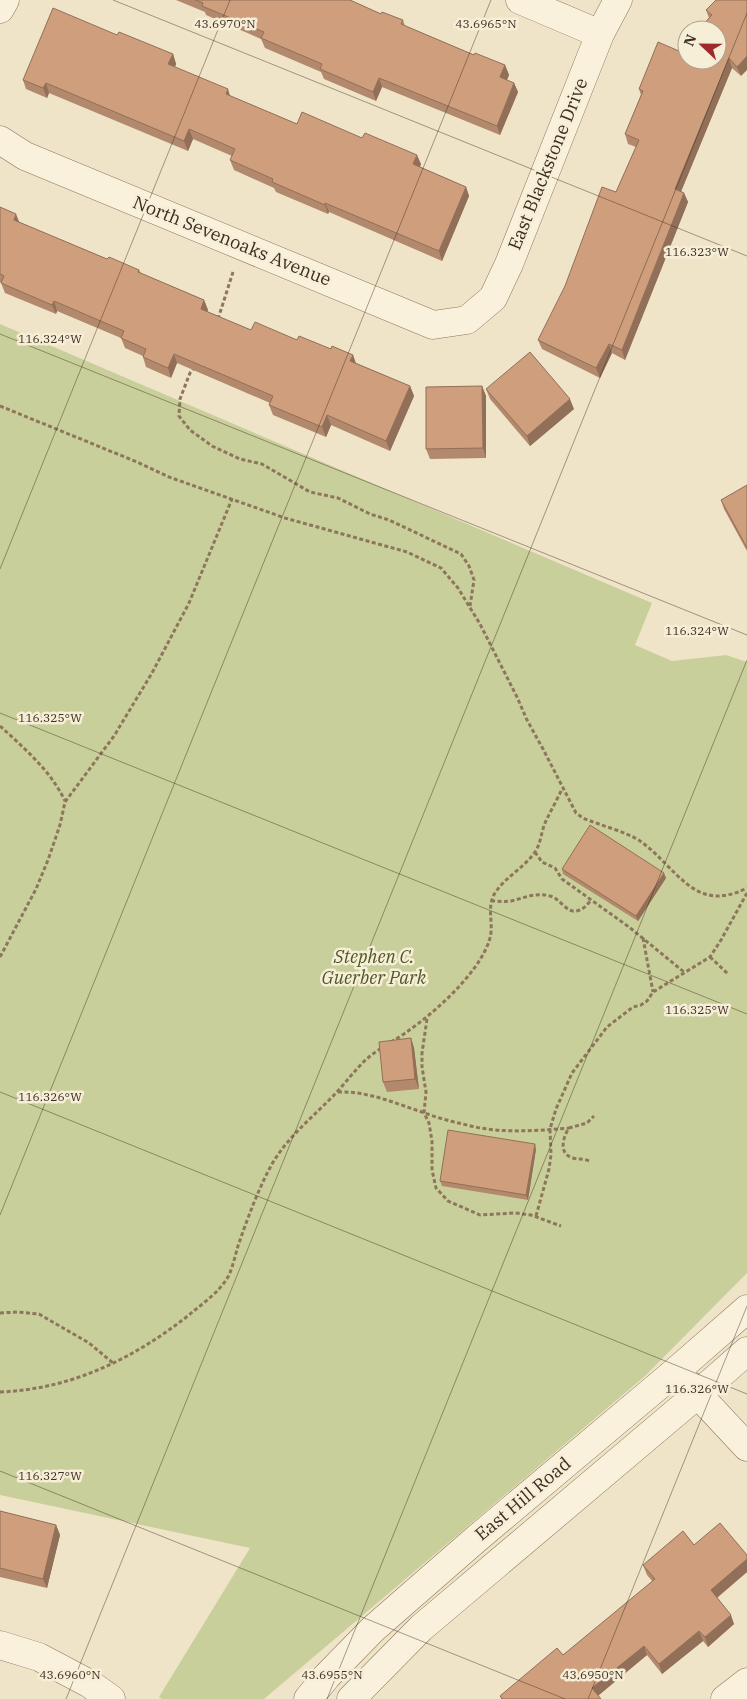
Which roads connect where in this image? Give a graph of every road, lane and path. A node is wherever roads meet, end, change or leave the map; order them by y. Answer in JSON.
{"nodes":[{"id":1,"x":5,"y":0,"type":"edge"},
{"id":2,"x":520,"y":0,"type":"edge"},
{"id":3,"x":618,"y":0,"type":"edge"},
{"id":4,"x":0,"y":9,"type":"edge"},
{"id":5,"x":600,"y":34,"type":"junction"},
{"id":6,"x":0,"y":140,"type":"edge"},
{"id":7,"x":234,"y":269,"type":"dead end"},
{"id":8,"x":467,"y":320,"type":"joint"},
{"id":9,"x":216,"y":326,"type":"edge"},
{"id":10,"x":195,"y":366,"type":"edge"},
{"id":11,"x":0,"y":406,"type":"edge"},
{"id":12,"x":232,"y":499,"type":"junction"},
{"id":13,"x":470,"y":608,"type":"junction"},
{"id":14,"x":0,"y":726,"type":"edge"},
{"id":15,"x":563,"y":788,"type":"junction"},
{"id":16,"x":65,"y":802,"type":"junction"},
{"id":17,"x":535,"y":852,"type":"junction"},
{"id":18,"x":747,"y":888,"type":"edge"},
{"id":19,"x":747,"y":893,"type":"edge"},
{"id":20,"x":592,"y":900,"type":"junction"},
{"id":21,"x":491,"y":901,"type":"junction"},
{"id":22,"x":643,"y":938,"type":"junction"},
{"id":23,"x":0,"y":957,"type":"edge"},
{"id":24,"x":710,"y":957,"type":"junction"},
{"id":25,"x":684,"y":972,"type":"junction"},
{"id":26,"x":728,"y":974,"type":"dead end"},
{"id":27,"x":653,"y":992,"type":"junction"},
{"id":28,"x":428,"y":1018,"type":"junction"},
{"id":29,"x":337,"y":1092,"type":"junction"},
{"id":30,"x":424,"y":1113,"type":"junction"},
{"id":31,"x":594,"y":1116,"type":"dead end"},
{"id":32,"x":569,"y":1128,"type":"junction"},
{"id":33,"x":550,"y":1129,"type":"junction"},
{"id":34,"x":589,"y":1161,"type":"dead end"},
{"id":35,"x":536,"y":1216,"type":"junction"},
{"id":36,"x":561,"y":1226,"type":"dead end"},
{"id":37,"x":747,"y":1309,"type":"edge"},
{"id":38,"x":0,"y":1313,"type":"edge"},
{"id":39,"x":747,"y":1351,"type":"edge"},
{"id":40,"x":113,"y":1363,"type":"junction"},
{"id":41,"x":676,"y":1371,"type":"junction"},
{"id":42,"x":0,"y":1392,"type":"edge"},
{"id":43,"x":698,"y":1394,"type":"junction"},
{"id":44,"x":747,"y":1447,"type":"edge"},
{"id":45,"x":0,"y":1645,"type":"edge"},
{"id":46,"x":747,"y":1682,"type":"edge"},
{"id":47,"x":111,"y":1699,"type":"edge"},
{"id":48,"x":308,"y":1699,"type":"edge"},
{"id":49,"x":351,"y":1699,"type":"edge"},
{"id":50,"x":725,"y":1699,"type":"edge"}],
"edges":[{"from":1,"to":4,"type":"street"},
{"from":2,"to":5,"type":"street"},
{"from":3,"to":5,"type":"street","name":"East Blackstone Drive"},
{"from":5,"to":8,"type":"street","name":"East Blackstone Drive"},
{"from":6,"to":8,"type":"street","name":"North Sevenoaks Avenue"},
{"from":7,"to":9,"type":"path"},
{"from":10,"to":13,"type":"path"},
{"from":11,"to":12,"type":"path"},
{"from":12,"to":13,"type":"path"},
{"from":12,"to":16,"type":"path"},
{"from":13,"to":15,"type":"path"},
{"from":14,"to":16,"type":"path"},
{"from":15,"to":17,"type":"path"},
{"from":15,"to":18,"type":"path"},
{"from":16,"to":23,"type":"path"},
{"from":17,"to":20,"type":"path"},
{"from":17,"to":21,"type":"path"},
{"from":19,"to":24,"type":"path"},
{"from":20,"to":21,"type":"path"},
{"from":20,"to":22,"type":"path"},
{"from":21,"to":28,"type":"path"},
{"from":22,"to":25,"type":"path"},
{"from":22,"to":27,"type":"path"},
{"from":24,"to":25,"type":"path"},
{"from":24,"to":26,"type":"path"},
{"from":25,"to":27,"type":"path"},
{"from":27,"to":33,"type":"path"},
{"from":28,"to":29,"type":"path"},
{"from":28,"to":30,"type":"path"},
{"from":29,"to":30,"type":"path"},
{"from":29,"to":40,"type":"path"},
{"from":30,"to":33,"type":"path"},
{"from":30,"to":35,"type":"path"},
{"from":31,"to":32,"type":"path"},
{"from":32,"to":33,"type":"path"},
{"from":32,"to":34,"type":"path"},
{"from":33,"to":35,"type":"path"},
{"from":35,"to":36,"type":"path"},
{"from":37,"to":41,"type":"street","name":"East Hill Road"},
{"from":38,"to":40,"type":"path"},
{"from":39,"to":43,"type":"street","name":"East Hill Road"},
{"from":40,"to":42,"type":"path"},
{"from":41,"to":43,"type":"street"},
{"from":41,"to":48,"type":"street","name":"East Hill Road"},
{"from":43,"to":44,"type":"street"},
{"from":43,"to":49,"type":"street","name":"East Hill Road"},
{"from":45,"to":47,"type":"street"},
{"from":46,"to":50,"type":"street"}]}
